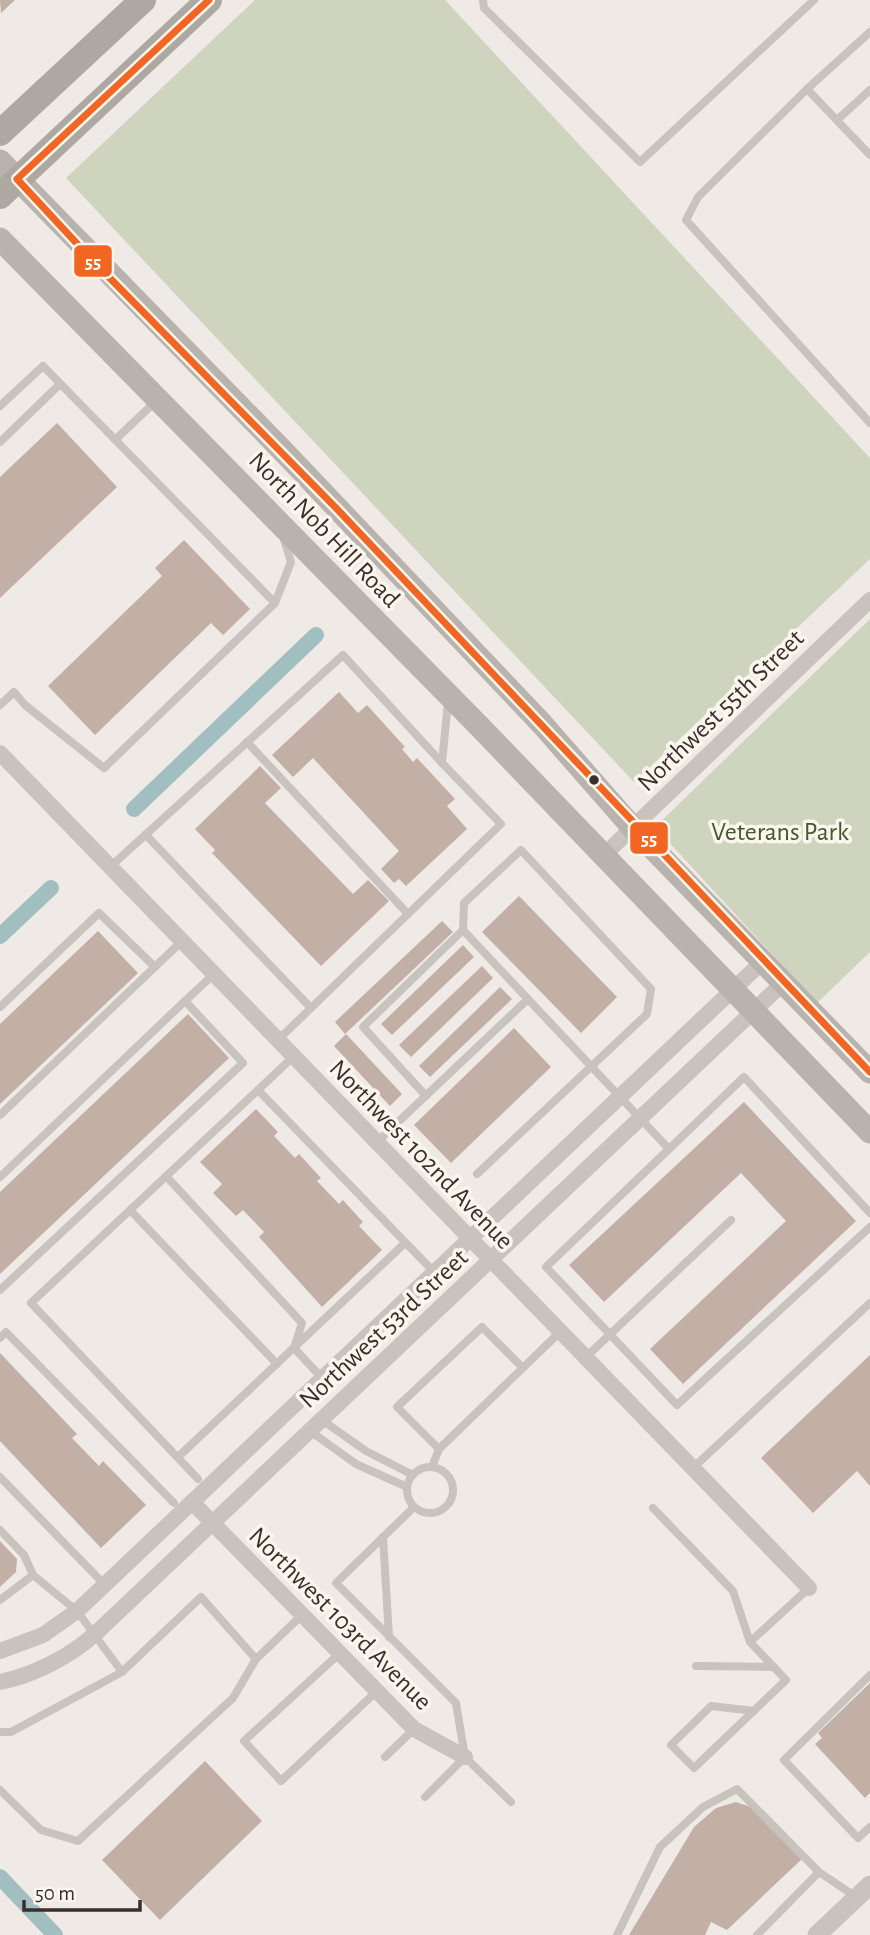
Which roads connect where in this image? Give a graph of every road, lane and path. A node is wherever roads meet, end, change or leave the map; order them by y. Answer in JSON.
{"nodes":[{"id":1,"x":143,"y":0,"type":"edge"},
{"id":2,"x":209,"y":0,"type":"edge"},
{"id":3,"x":483,"y":0,"type":"edge"},
{"id":4,"x":814,"y":0,"type":"edge"},
{"id":5,"x":870,"y":32,"type":"edge"},
{"id":6,"x":807,"y":89,"type":"junction"},
{"id":7,"x":870,"y":90,"type":"edge"},
{"id":8,"x":837,"y":120,"type":"junction"},
{"id":9,"x":0,"y":133,"type":"edge"},
{"id":10,"x":870,"y":155,"type":"edge"},
{"id":11,"x":6,"y":179,"type":"edge"},
{"id":12,"x":0,"y":239,"type":"edge"},
{"id":13,"x":60,"y":384,"type":"junction"},
{"id":14,"x":158,"y":399,"type":"junction"},
{"id":15,"x":0,"y":406,"type":"edge"},
{"id":16,"x":870,"y":424,"type":"edge"},
{"id":17,"x":115,"y":440,"type":"junction"},
{"id":18,"x":0,"y":442,"type":"edge"},
{"id":19,"x":279,"y":523,"type":"junction"},
{"id":20,"x":870,"y":600,"type":"edge"},
{"id":21,"x":275,"y":603,"type":"junction"},
{"id":22,"x":448,"y":695,"type":"junction"},
{"id":23,"x":0,"y":705,"type":"edge"},
{"id":24,"x":247,"y":742,"type":"junction"},
{"id":25,"x":0,"y":753,"type":"edge"},
{"id":26,"x":442,"y":763,"type":"junction"},
{"id":27,"x":633,"y":828,"type":"junction"},
{"id":28,"x":146,"y":835,"type":"junction"},
{"id":29,"x":604,"y":855,"type":"junction"},
{"id":30,"x":110,"y":867,"type":"junction"},
{"id":31,"x":408,"y":914,"type":"junction"},
{"id":32,"x":463,"y":930,"type":"junction"},
{"id":33,"x":182,"y":941,"type":"junction"},
{"id":34,"x":761,"y":963,"type":"junction"},
{"id":35,"x":155,"y":967,"type":"junction"},
{"id":36,"x":214,"y":974,"type":"junction"},
{"id":37,"x":782,"y":984,"type":"junction"},
{"id":38,"x":732,"y":991,"type":"junction"},
{"id":39,"x":528,"y":999,"type":"junction"},
{"id":40,"x":185,"y":1001,"type":"junction"},
{"id":41,"x":0,"y":1007,"type":"edge"},
{"id":42,"x":311,"y":1008,"type":"junction"},
{"id":43,"x":752,"y":1012,"type":"junction"},
{"id":44,"x":278,"y":1040,"type":"junction"},
{"id":45,"x":294,"y":1056,"type":"junction"},
{"id":46,"x":591,"y":1066,"type":"junction"},
{"id":47,"x":870,"y":1072,"type":"edge"},
{"id":48,"x":258,"y":1090,"type":"junction"},
{"id":49,"x":426,"y":1096,"type":"junction"},
{"id":50,"x":620,"y":1096,"type":"junction"},
{"id":51,"x":0,"y":1115,"type":"edge"},
{"id":52,"x":640,"y":1118,"type":"junction"},
{"id":53,"x":870,"y":1132,"type":"edge"},
{"id":54,"x":377,"y":1142,"type":"junction"},
{"id":55,"x":669,"y":1149,"type":"junction"},
{"id":56,"x":477,"y":1174,"type":"dead end"},
{"id":57,"x":166,"y":1176,"type":"junction"},
{"id":58,"x":0,"y":1177,"type":"edge"},
{"id":59,"x":130,"y":1210,"type":"junction"},
{"id":60,"x":870,"y":1213,"type":"edge"},
{"id":61,"x":731,"y":1220,"type":"dead end"},
{"id":62,"x":870,"y":1227,"type":"edge"},
{"id":63,"x":470,"y":1239,"type":"junction"},
{"id":64,"x":405,"y":1242,"type":"junction"},
{"id":65,"x":491,"y":1260,"type":"junction"},
{"id":66,"x":434,"y":1272,"type":"junction"},
{"id":67,"x":0,"y":1290,"type":"edge"},
{"id":68,"x":870,"y":1303,"type":"edge"},
{"id":69,"x":561,"y":1331,"type":"junction"},
{"id":70,"x":610,"y":1334,"type":"junction"},
{"id":71,"x":0,"y":1338,"type":"edge"},
{"id":72,"x":294,"y":1348,"type":"junction"},
{"id":73,"x":586,"y":1357,"type":"junction"},
{"id":74,"x":277,"y":1364,"type":"junction"},
{"id":75,"x":523,"y":1368,"type":"junction"},
{"id":76,"x":322,"y":1378,"type":"junction"},
{"id":77,"x":316,"y":1426,"type":"junction"},
{"id":78,"x":439,"y":1450,"type":"junction"},
{"id":79,"x":178,"y":1457,"type":"junction"},
{"id":80,"x":694,"y":1467,"type":"junction"},
{"id":81,"x":432,"y":1468,"type":"junction"},
{"id":82,"x":413,"y":1475,"type":"junction"},
{"id":83,"x":0,"y":1477,"type":"edge"},
{"id":84,"x":198,"y":1479,"type":"dead end"},
{"id":85,"x":407,"y":1487,"type":"junction"},
{"id":86,"x":192,"y":1502,"type":"junction"},
{"id":87,"x":174,"y":1503,"type":"dead end"},
{"id":88,"x":414,"y":1507,"type":"junction"},
{"id":89,"x":653,"y":1508,"type":"dead end"},
{"id":90,"x":212,"y":1523,"type":"junction"},
{"id":91,"x":0,"y":1530,"type":"edge"},
{"id":92,"x":383,"y":1537,"type":"junction"},
{"id":93,"x":33,"y":1575,"type":"junction"},
{"id":94,"x":104,"y":1584,"type":"junction"},
{"id":95,"x":809,"y":1588,"type":"joint"},
{"id":96,"x":0,"y":1600,"type":"edge"},
{"id":97,"x":77,"y":1611,"type":"junction"},
{"id":98,"x":302,"y":1615,"type":"junction"},
{"id":99,"x":95,"y":1634,"type":"junction"},
{"id":100,"x":389,"y":1637,"type":"junction"},
{"id":101,"x":750,"y":1642,"type":"junction"},
{"id":102,"x":0,"y":1651,"type":"edge"},
{"id":103,"x":340,"y":1653,"type":"junction"},
{"id":104,"x":256,"y":1658,"type":"junction"},
{"id":105,"x":696,"y":1666,"type":"dead end"},
{"id":106,"x":774,"y":1667,"type":"junction"},
{"id":107,"x":122,"y":1672,"type":"junction"},
{"id":108,"x":870,"y":1675,"type":"edge"},
{"id":109,"x":0,"y":1682,"type":"edge"},
{"id":110,"x":377,"y":1691,"type":"junction"},
{"id":111,"x":754,"y":1711,"type":"junction"},
{"id":112,"x":414,"y":1729,"type":"junction"},
{"id":113,"x":0,"y":1732,"type":"edge"},
{"id":114,"x":384,"y":1757,"type":"dead end"},
{"id":115,"x":466,"y":1757,"type":"junction"},
{"id":116,"x":0,"y":1790,"type":"edge"},
{"id":117,"x":425,"y":1797,"type":"dead end"},
{"id":118,"x":512,"y":1802,"type":"dead end"},
{"id":119,"x":870,"y":1827,"type":"edge"},
{"id":120,"x":819,"y":1872,"type":"junction"},
{"id":121,"x":863,"y":1891,"type":"edge"},
{"id":122,"x":617,"y":1935,"type":"edge"},
{"id":123,"x":757,"y":1935,"type":"edge"},
{"id":124,"x":817,"y":1935,"type":"edge"}],
"edges":[{"from":1,"to":9,"type":"highway"},
{"from":2,"to":11,"type":"highway"},
{"from":3,"to":4,"type":"lane"},
{"from":5,"to":6,"type":"lane"},
{"from":6,"to":8,"type":"lane"},
{"from":6,"to":16,"type":"lane"},
{"from":7,"to":8,"type":"lane"},
{"from":8,"to":10,"type":"lane"},
{"from":11,"to":27,"type":"main road","name":"North Nob Hill Road"},
{"from":12,"to":14,"type":"main road","name":"North Nob Hill Road"},
{"from":13,"to":15,"type":"lane"},
{"from":13,"to":17,"type":"lane"},
{"from":13,"to":18,"type":"lane"},
{"from":14,"to":17,"type":"lane"},
{"from":14,"to":19,"type":"main road","name":"North Nob Hill Road"},
{"from":17,"to":21,"type":"lane"},
{"from":19,"to":21,"type":"lane"},
{"from":19,"to":22,"type":"main road","name":"North Nob Hill Road"},
{"from":20,"to":27,"type":"street","name":"Northwest 55th Street"},
{"from":21,"to":23,"type":"lane"},
{"from":22,"to":26,"type":"lane"},
{"from":22,"to":29,"type":"main road","name":"North Nob Hill Road"},
{"from":24,"to":26,"type":"lane"},
{"from":24,"to":28,"type":"lane"},
{"from":24,"to":31,"type":"lane"},
{"from":25,"to":30,"type":"street","name":"Northwest 102nd Avenue"},
{"from":26,"to":31,"type":"lane"},
{"from":27,"to":29,"type":"street","name":"Northwest 55th Street"},
{"from":27,"to":34,"type":"main road","name":"North Nob Hill Road"},
{"from":28,"to":30,"type":"lane"},
{"from":28,"to":42,"type":"lane"},
{"from":29,"to":38,"type":"main road","name":"North Nob Hill Road"},
{"from":30,"to":33,"type":"street","name":"Northwest 102nd Avenue"},
{"from":31,"to":42,"type":"lane"},
{"from":32,"to":39,"type":"lane"},
{"from":32,"to":46,"type":"lane"},
{"from":32,"to":49,"type":"lane"},
{"from":33,"to":35,"type":"lane"},
{"from":33,"to":36,"type":"street","name":"Northwest 102nd Avenue"},
{"from":34,"to":37,"type":"main road","name":"North Nob Hill Road"},
{"from":34,"to":38,"type":"street","name":"Northwest 53rd Street"},
{"from":35,"to":41,"type":"lane"},
{"from":35,"to":51,"type":"lane"},
{"from":36,"to":40,"type":"lane"},
{"from":36,"to":44,"type":"street","name":"Northwest 102nd Avenue"},
{"from":37,"to":43,"type":"street","name":"Northwest 53rd Street"},
{"from":37,"to":47,"type":"main road","name":"North Nob Hill Road"},
{"from":38,"to":43,"type":"main road","name":"North Nob Hill Road"},
{"from":38,"to":50,"type":"street","name":"Northwest 53rd Street"},
{"from":39,"to":46,"type":"lane"},
{"from":39,"to":49,"type":"lane"},
{"from":40,"to":58,"type":"lane"},
{"from":40,"to":67,"type":"lane"},
{"from":42,"to":44,"type":"lane"},
{"from":43,"to":52,"type":"street","name":"Northwest 53rd Street"},
{"from":43,"to":53,"type":"main road","name":"North Nob Hill Road"},
{"from":44,"to":45,"type":"street","name":"Northwest 102nd Avenue"},
{"from":45,"to":48,"type":"lane"},
{"from":45,"to":54,"type":"street","name":"Northwest 102nd Avenue"},
{"from":46,"to":50,"type":"lane"},
{"from":46,"to":56,"type":"lane"},
{"from":48,"to":57,"type":"lane"},
{"from":48,"to":64,"type":"lane"},
{"from":49,"to":54,"type":"lane"},
{"from":50,"to":52,"type":"lane"},
{"from":50,"to":63,"type":"street","name":"Northwest 53rd Street"},
{"from":52,"to":55,"type":"lane"},
{"from":52,"to":65,"type":"street","name":"Northwest 53rd Street"},
{"from":54,"to":63,"type":"street","name":"Northwest 102nd Avenue"},
{"from":55,"to":60,"type":"lane"},
{"from":55,"to":70,"type":"lane"},
{"from":57,"to":59,"type":"lane"},
{"from":57,"to":72,"type":"lane"},
{"from":59,"to":74,"type":"lane"},
{"from":59,"to":79,"type":"lane"},
{"from":61,"to":70,"type":"lane"},
{"from":62,"to":70,"type":"lane"},
{"from":63,"to":65,"type":"street","name":"Northwest 102nd Avenue"},
{"from":63,"to":66,"type":"street","name":"Northwest 53rd Street"},
{"from":64,"to":66,"type":"lane"},
{"from":64,"to":72,"type":"lane"},
{"from":65,"to":69,"type":"street","name":"Northwest 102nd Avenue"},
{"from":65,"to":77,"type":"street","name":"Northwest 53rd Street"},
{"from":66,"to":76,"type":"street","name":"Northwest 53rd Street"},
{"from":68,"to":80,"type":"lane"},
{"from":69,"to":73,"type":"street","name":"Northwest 102nd Avenue"},
{"from":69,"to":75,"type":"lane"},
{"from":70,"to":73,"type":"lane"},
{"from":71,"to":87,"type":"lane"},
{"from":72,"to":74,"type":"lane"},
{"from":72,"to":76,"type":"lane"},
{"from":73,"to":80,"type":"street","name":"Northwest 102nd Avenue"},
{"from":74,"to":79,"type":"lane"},
{"from":75,"to":78,"type":"lane"},
{"from":75,"to":78,"type":"lane"},
{"from":76,"to":86,"type":"street","name":"Northwest 53rd Street"},
{"from":77,"to":82,"type":"lane"},
{"from":77,"to":85,"type":"lane"},
{"from":77,"to":90,"type":"street","name":"Northwest 53rd Street"},
{"from":78,"to":81,"type":"lane"},
{"from":79,"to":84,"type":"lane"},
{"from":80,"to":95,"type":"street","name":"Northwest 102nd Avenue"},
{"from":81,"to":82,"type":"lane"},
{"from":81,"to":88,"type":"lane"},
{"from":82,"to":85,"type":"lane"},
{"from":83,"to":94,"type":"lane"},
{"from":85,"to":88,"type":"lane"},
{"from":86,"to":90,"type":"street","name":"Northwest 103rd Avenue"},
{"from":86,"to":94,"type":"street","name":"Northwest 53rd Street"},
{"from":88,"to":92,"type":"lane"},
{"from":89,"to":101,"type":"lane"},
{"from":90,"to":98,"type":"street","name":"Northwest 103rd Avenue"},
{"from":90,"to":99,"type":"street","name":"Northwest 53rd Street"},
{"from":91,"to":93,"type":"lane"},
{"from":92,"to":100,"type":"lane"},
{"from":92,"to":100,"type":"lane"},
{"from":93,"to":96,"type":"lane"},
{"from":93,"to":97,"type":"lane"},
{"from":94,"to":97,"type":"street","name":"Northwest 53rd Street"},
{"from":95,"to":101,"type":"lane"},
{"from":97,"to":99,"type":"lane"},
{"from":97,"to":102,"type":"street","name":"Northwest 53rd Street"},
{"from":98,"to":103,"type":"street","name":"Northwest 103rd Avenue"},
{"from":98,"to":104,"type":"lane"},
{"from":99,"to":107,"type":"lane"},
{"from":99,"to":109,"type":"street","name":"Northwest 53rd Street"},
{"from":100,"to":115,"type":"lane"},
{"from":101,"to":106,"type":"lane"},
{"from":103,"to":110,"type":"street","name":"Northwest 103rd Avenue"},
{"from":103,"to":110,"type":"lane"},
{"from":104,"to":107,"type":"lane"},
{"from":104,"to":116,"type":"lane"},
{"from":105,"to":106,"type":"lane"},
{"from":106,"to":111,"type":"lane"},
{"from":107,"to":113,"type":"lane"},
{"from":108,"to":119,"type":"lane"},
{"from":110,"to":112,"type":"street","name":"Northwest 103rd Avenue"},
{"from":111,"to":111,"type":"lane"},
{"from":112,"to":114,"type":"lane"},
{"from":112,"to":115,"type":"street","name":"Northwest 103rd Avenue"},
{"from":115,"to":117,"type":"lane"},
{"from":115,"to":118,"type":"lane"},
{"from":120,"to":121,"type":"lane"},
{"from":120,"to":122,"type":"lane"},
{"from":120,"to":123,"type":"lane"},
{"from":121,"to":124,"type":"street"}]}
